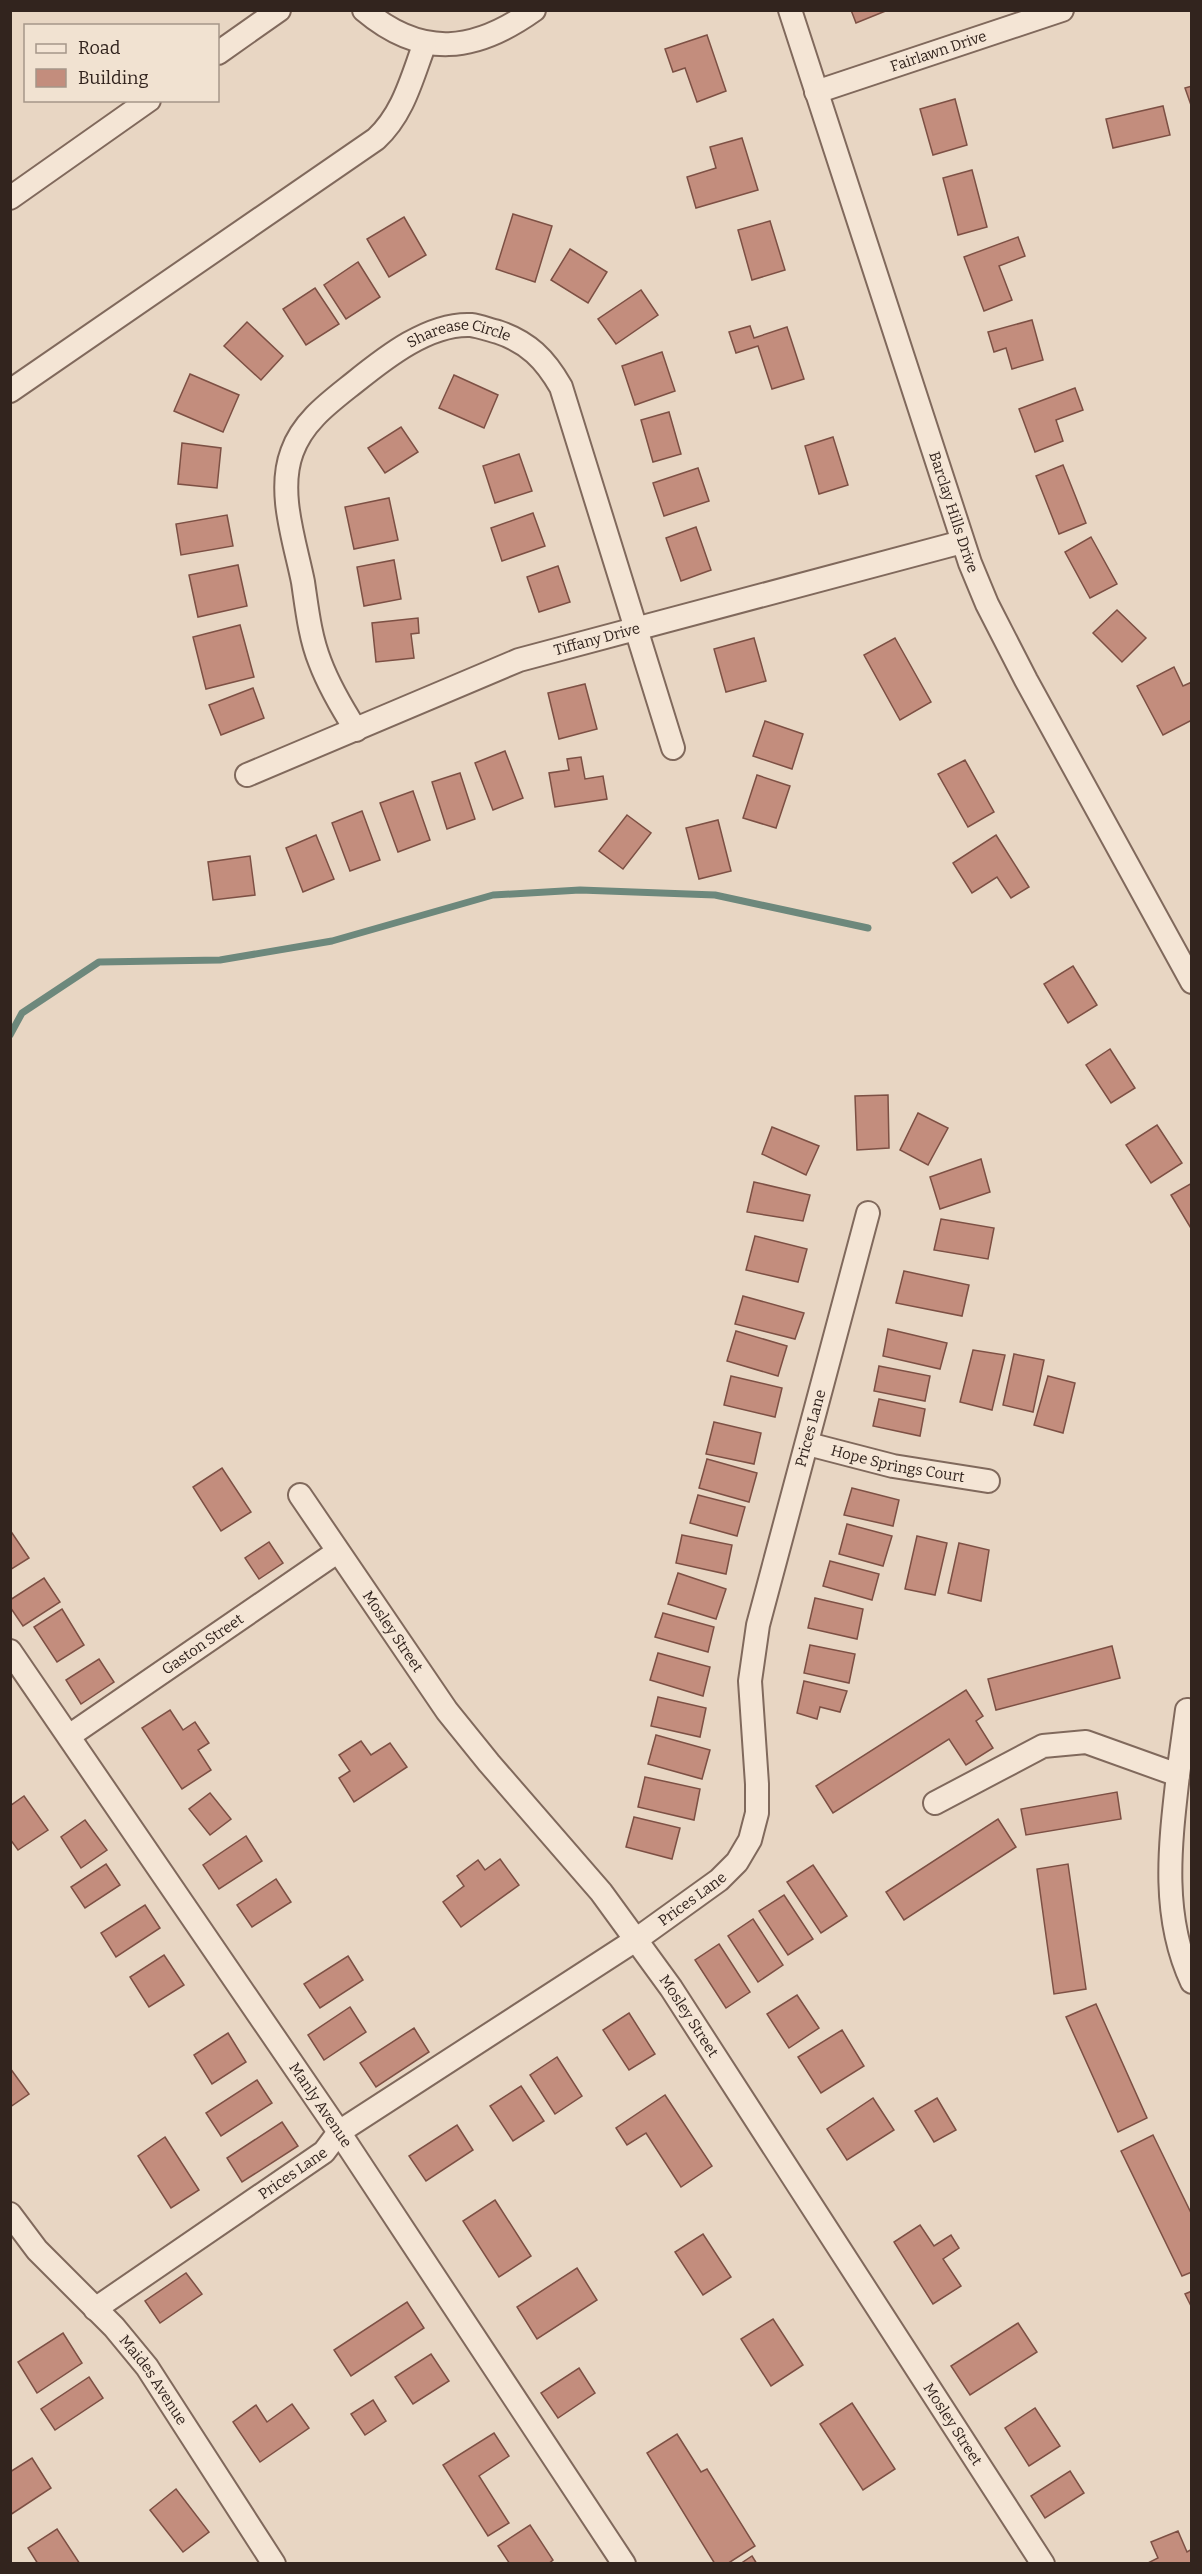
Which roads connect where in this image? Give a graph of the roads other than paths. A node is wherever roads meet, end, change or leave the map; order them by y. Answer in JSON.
{"nodes":[{"id":1,"x":279,"y":10,"type":"edge"},
{"id":2,"x":364,"y":10,"type":"edge"},
{"id":3,"x":534,"y":10,"type":"edge"},
{"id":4,"x":790,"y":10,"type":"edge"},
{"id":5,"x":1062,"y":10,"type":"edge"},
{"id":6,"x":425,"y":43,"type":"junction"},
{"id":7,"x":219,"y":52,"type":"edge"},
{"id":8,"x":816,"y":92,"type":"junction"},
{"id":9,"x":146,"y":102,"type":"edge"},
{"id":10,"x":10,"y":198,"type":"edge"},
{"id":11,"x":10,"y":391,"type":"edge"},
{"id":12,"x":962,"y":542,"type":"junction"},
{"id":13,"x":635,"y":628,"type":"junction"},
{"id":14,"x":356,"y":730,"type":"junction"},
{"id":15,"x":673,"y":748,"type":"dead end"},
{"id":16,"x":247,"y":776,"type":"dead end"},
{"id":17,"x":1191,"y":982,"type":"edge"},
{"id":18,"x":868,"y":1213,"type":"dead end"},
{"id":19,"x":808,"y":1444,"type":"junction"},
{"id":20,"x":988,"y":1481,"type":"dead end"},
{"id":21,"x":300,"y":1495,"type":"dead end"},
{"id":22,"x":337,"y":1552,"type":"junction"},
{"id":23,"x":10,"y":1651,"type":"edge"},
{"id":24,"x":1187,"y":1710,"type":"dead end"},
{"id":25,"x":69,"y":1736,"type":"junction"},
{"id":26,"x":1179,"y":1775,"type":"junction"},
{"id":27,"x":935,"y":1803,"type":"dead end"},
{"id":28,"x":636,"y":1940,"type":"junction"},
{"id":29,"x":1191,"y":1983,"type":"edge"},
{"id":30,"x":339,"y":2132,"type":"junction"},
{"id":31,"x":10,"y":2214,"type":"edge"},
{"id":32,"x":95,"y":2308,"type":"junction"},
{"id":33,"x":274,"y":2564,"type":"edge"},
{"id":34,"x":624,"y":2564,"type":"edge"},
{"id":35,"x":1043,"y":2564,"type":"edge"}],
"edges":[{"from":1,"to":7,"type":"street"},
{"from":2,"to":6,"type":"street"},
{"from":3,"to":6,"type":"street"},
{"from":4,"to":8,"type":"street","name":"Barclay Hills Drive"},
{"from":5,"to":8,"type":"street","name":"Fairlawn Drive"},
{"from":6,"to":11,"type":"street"},
{"from":8,"to":12,"type":"street","name":"Barclay Hills Drive"},
{"from":9,"to":10,"type":"street"},
{"from":12,"to":13,"type":"street","name":"Tiffany Drive"},
{"from":12,"to":17,"type":"street","name":"Barclay Hills Drive"},
{"from":13,"to":14,"type":"street","name":"Tiffany Drive"},
{"from":13,"to":14,"type":"street","name":"Sharease Circle"},
{"from":13,"to":15,"type":"street","name":"Sharease Circle"},
{"from":14,"to":16,"type":"street","name":"Tiffany Drive"},
{"from":18,"to":19,"type":"street","name":"Prices Lane"},
{"from":19,"to":20,"type":"street","name":"Hope Springs Court"},
{"from":19,"to":28,"type":"street","name":"Prices Lane"},
{"from":21,"to":22,"type":"street","name":"Mosley Street"},
{"from":22,"to":25,"type":"street","name":"Gaston Street"},
{"from":22,"to":28,"type":"street","name":"Mosley Street"},
{"from":23,"to":25,"type":"street","name":"Manly Avenue"},
{"from":24,"to":26,"type":"street"},
{"from":25,"to":30,"type":"street","name":"Manly Avenue"},
{"from":26,"to":27,"type":"street"},
{"from":26,"to":29,"type":"street"},
{"from":28,"to":30,"type":"street","name":"Prices Lane"},
{"from":28,"to":35,"type":"street","name":"Mosley Street"},
{"from":30,"to":32,"type":"street","name":"Prices Lane"},
{"from":30,"to":34,"type":"street","name":"Manly Avenue"},
{"from":31,"to":32,"type":"street","name":"Maides Avenue"},
{"from":32,"to":33,"type":"street","name":"Maides Avenue"}]}
